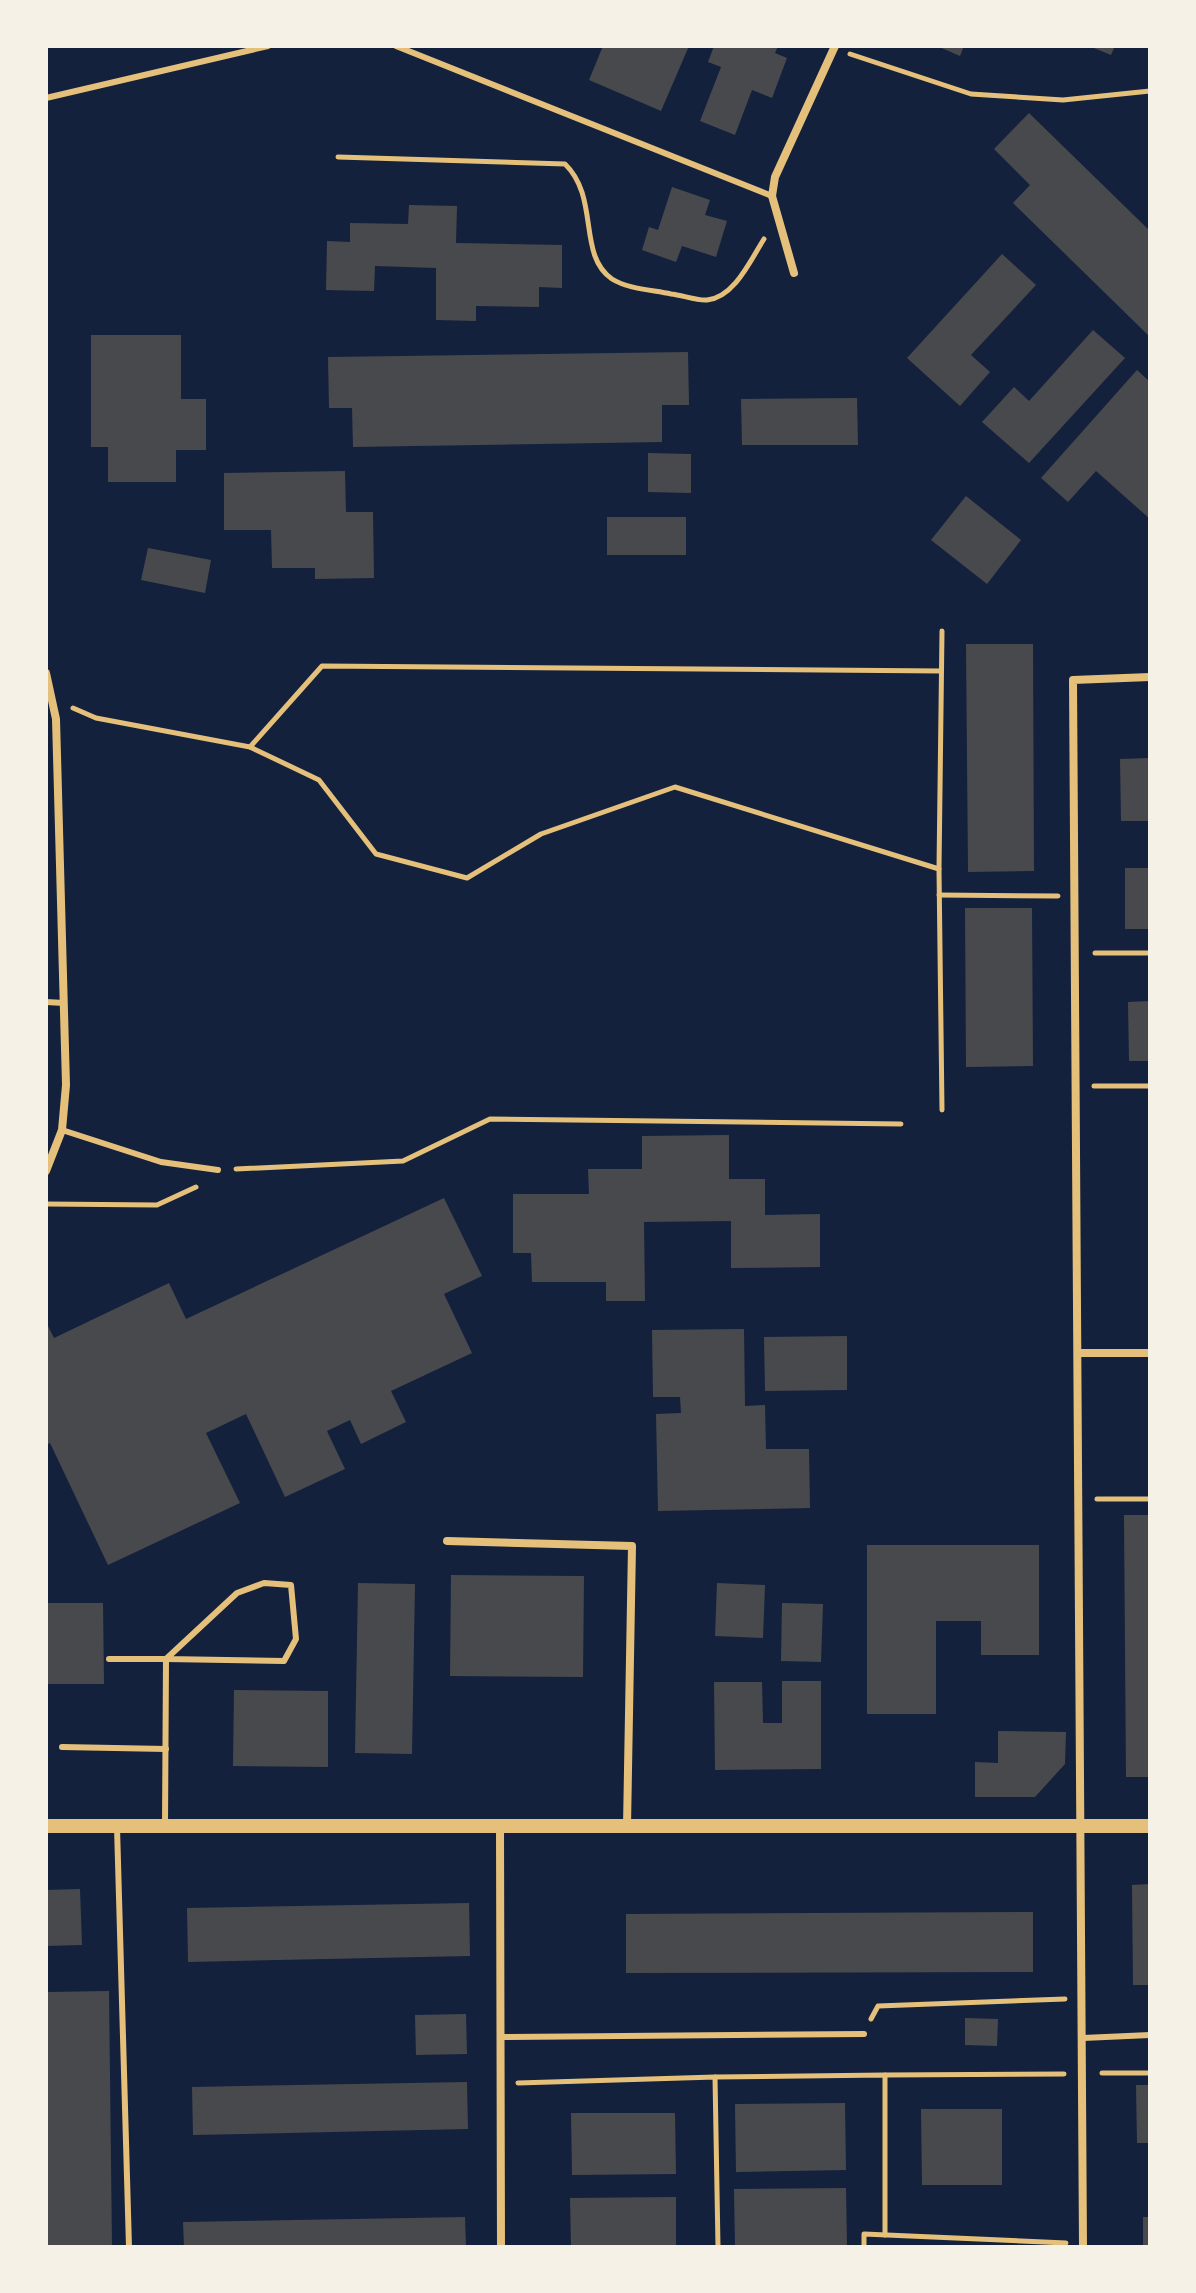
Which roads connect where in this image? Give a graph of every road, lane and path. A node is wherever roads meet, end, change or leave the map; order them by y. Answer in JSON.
{"nodes":[{"id":1,"x":268,"y":46,"type":"edge"},
{"id":2,"x":396,"y":46,"type":"edge"},
{"id":3,"x":834,"y":47,"type":"edge"},
{"id":4,"x":46,"y":89,"type":"edge"},
{"id":5,"x":1150,"y":91,"type":"edge"},
{"id":6,"x":54,"y":94,"type":"junction"},
{"id":7,"x":46,"y":98,"type":"edge"},
{"id":8,"x":338,"y":157,"type":"dead end"},
{"id":9,"x":772,"y":196,"type":"junction"},
{"id":10,"x":779,"y":217,"type":"junction"},
{"id":11,"x":794,"y":273,"type":"dead end"},
{"id":12,"x":942,"y":631,"type":"dead end"},
{"id":13,"x":941,"y":671,"type":"junction"},
{"id":14,"x":46,"y":673,"type":"edge"},
{"id":15,"x":1150,"y":677,"type":"edge"},
{"id":16,"x":54,"y":700,"type":"junction"},
{"id":17,"x":250,"y":747,"type":"junction"},
{"id":18,"x":939,"y":869,"type":"junction"},
{"id":19,"x":939,"y":895,"type":"junction"},
{"id":20,"x":1075,"y":897,"type":"junction"},
{"id":21,"x":1075,"y":953,"type":"junction"},
{"id":22,"x":1150,"y":953,"type":"edge"},
{"id":23,"x":46,"y":1002,"type":"edge"},
{"id":24,"x":64,"y":1003,"type":"junction"},
{"id":25,"x":1077,"y":1086,"type":"junction"},
{"id":26,"x":1150,"y":1086,"type":"edge"},
{"id":27,"x":942,"y":1110,"type":"dead end"},
{"id":28,"x":901,"y":1124,"type":"dead end"},
{"id":29,"x":62,"y":1130,"type":"junction"},
{"id":30,"x":218,"y":1170,"type":"junction"},
{"id":31,"x":46,"y":1171,"type":"edge"},
{"id":32,"x":46,"y":1204,"type":"edge"},
{"id":33,"x":1079,"y":1353,"type":"junction"},
{"id":34,"x":1150,"y":1353,"type":"edge"},
{"id":35,"x":1150,"y":1499,"type":"edge"},
{"id":36,"x":1080,"y":1500,"type":"junction"},
{"id":37,"x":447,"y":1541,"type":"dead end"},
{"id":38,"x":109,"y":1659,"type":"dead end"},
{"id":39,"x":166,"y":1659,"type":"junction"},
{"id":40,"x":62,"y":1747,"type":"dead end"},
{"id":41,"x":166,"y":1749,"type":"junction"},
{"id":42,"x":46,"y":1826,"type":"edge"},
{"id":43,"x":117,"y":1826,"type":"junction"},
{"id":44,"x":165,"y":1826,"type":"junction"},
{"id":45,"x":500,"y":1826,"type":"junction"},
{"id":46,"x":627,"y":1826,"type":"junction"},
{"id":47,"x":1083,"y":1826,"type":"junction"},
{"id":48,"x":1150,"y":1826,"type":"edge"},
{"id":49,"x":1083,"y":1999,"type":"junction"},
{"id":50,"x":864,"y":2034,"type":"joint"},
{"id":51,"x":1150,"y":2035,"type":"edge"},
{"id":52,"x":501,"y":2037,"type":"junction"},
{"id":53,"x":1083,"y":2038,"type":"junction"},
{"id":54,"x":1150,"y":2073,"type":"edge"},
{"id":55,"x":1082,"y":2074,"type":"junction"},
{"id":56,"x":885,"y":2075,"type":"junction"},
{"id":57,"x":715,"y":2077,"type":"junction"},
{"id":58,"x":501,"y":2083,"type":"junction"},
{"id":59,"x":885,"y":2235,"type":"junction"},
{"id":60,"x":1083,"y":2245,"type":"edge"},
{"id":61,"x":129,"y":2247,"type":"edge"},
{"id":62,"x":501,"y":2247,"type":"edge"},
{"id":63,"x":718,"y":2247,"type":"edge"},
{"id":64,"x":864,"y":2247,"type":"edge"}],
"edges":[{"from":1,"to":6,"type":"lane"},
{"from":2,"to":9,"type":"lane"},
{"from":3,"to":5,"type":"path"},
{"from":3,"to":9,"type":"street"},
{"from":4,"to":6,"type":"lane"},
{"from":6,"to":7,"type":"lane"},
{"from":8,"to":10,"type":"path"},
{"from":9,"to":10,"type":"street"},
{"from":10,"to":11,"type":"street"},
{"from":12,"to":13,"type":"path"},
{"from":13,"to":17,"type":"path"},
{"from":13,"to":18,"type":"path"},
{"from":14,"to":16,"type":"street"},
{"from":15,"to":20,"type":"street"},
{"from":16,"to":17,"type":"path"},
{"from":16,"to":24,"type":"street"},
{"from":17,"to":18,"type":"path"},
{"from":18,"to":19,"type":"path"},
{"from":19,"to":20,"type":"path"},
{"from":19,"to":27,"type":"path"},
{"from":20,"to":21,"type":"street"},
{"from":21,"to":22,"type":"path"},
{"from":21,"to":25,"type":"street"},
{"from":23,"to":24,"type":"lane"},
{"from":24,"to":29,"type":"street"},
{"from":25,"to":26,"type":"path"},
{"from":25,"to":33,"type":"street"},
{"from":28,"to":30,"type":"path"},
{"from":29,"to":30,"type":"lane"},
{"from":29,"to":31,"type":"street"},
{"from":30,"to":32,"type":"path"},
{"from":33,"to":34,"type":"street"},
{"from":33,"to":36,"type":"street"},
{"from":35,"to":36,"type":"path"},
{"from":36,"to":47,"type":"street"},
{"from":37,"to":46,"type":"street"},
{"from":38,"to":39,"type":"lane"},
{"from":39,"to":39,"type":"lane"},
{"from":39,"to":41,"type":"lane"},
{"from":40,"to":41,"type":"lane"},
{"from":41,"to":44,"type":"lane"},
{"from":42,"to":43,"type":"street"},
{"from":43,"to":44,"type":"street"},
{"from":43,"to":61,"type":"lane"},
{"from":44,"to":45,"type":"street"},
{"from":45,"to":46,"type":"street"},
{"from":45,"to":52,"type":"street"},
{"from":46,"to":47,"type":"street"},
{"from":47,"to":48,"type":"street"},
{"from":47,"to":49,"type":"street"},
{"from":49,"to":50,"type":"path"},
{"from":49,"to":53,"type":"street"},
{"from":50,"to":52,"type":"lane"},
{"from":51,"to":53,"type":"lane"},
{"from":52,"to":58,"type":"street"},
{"from":53,"to":55,"type":"street"},
{"from":54,"to":55,"type":"path"},
{"from":55,"to":56,"type":"path"},
{"from":55,"to":60,"type":"street"},
{"from":56,"to":57,"type":"path"},
{"from":56,"to":59,"type":"path"},
{"from":57,"to":58,"type":"path"},
{"from":57,"to":63,"type":"path"},
{"from":58,"to":62,"type":"street"},
{"from":59,"to":60,"type":"path"},
{"from":59,"to":64,"type":"path"}]}
